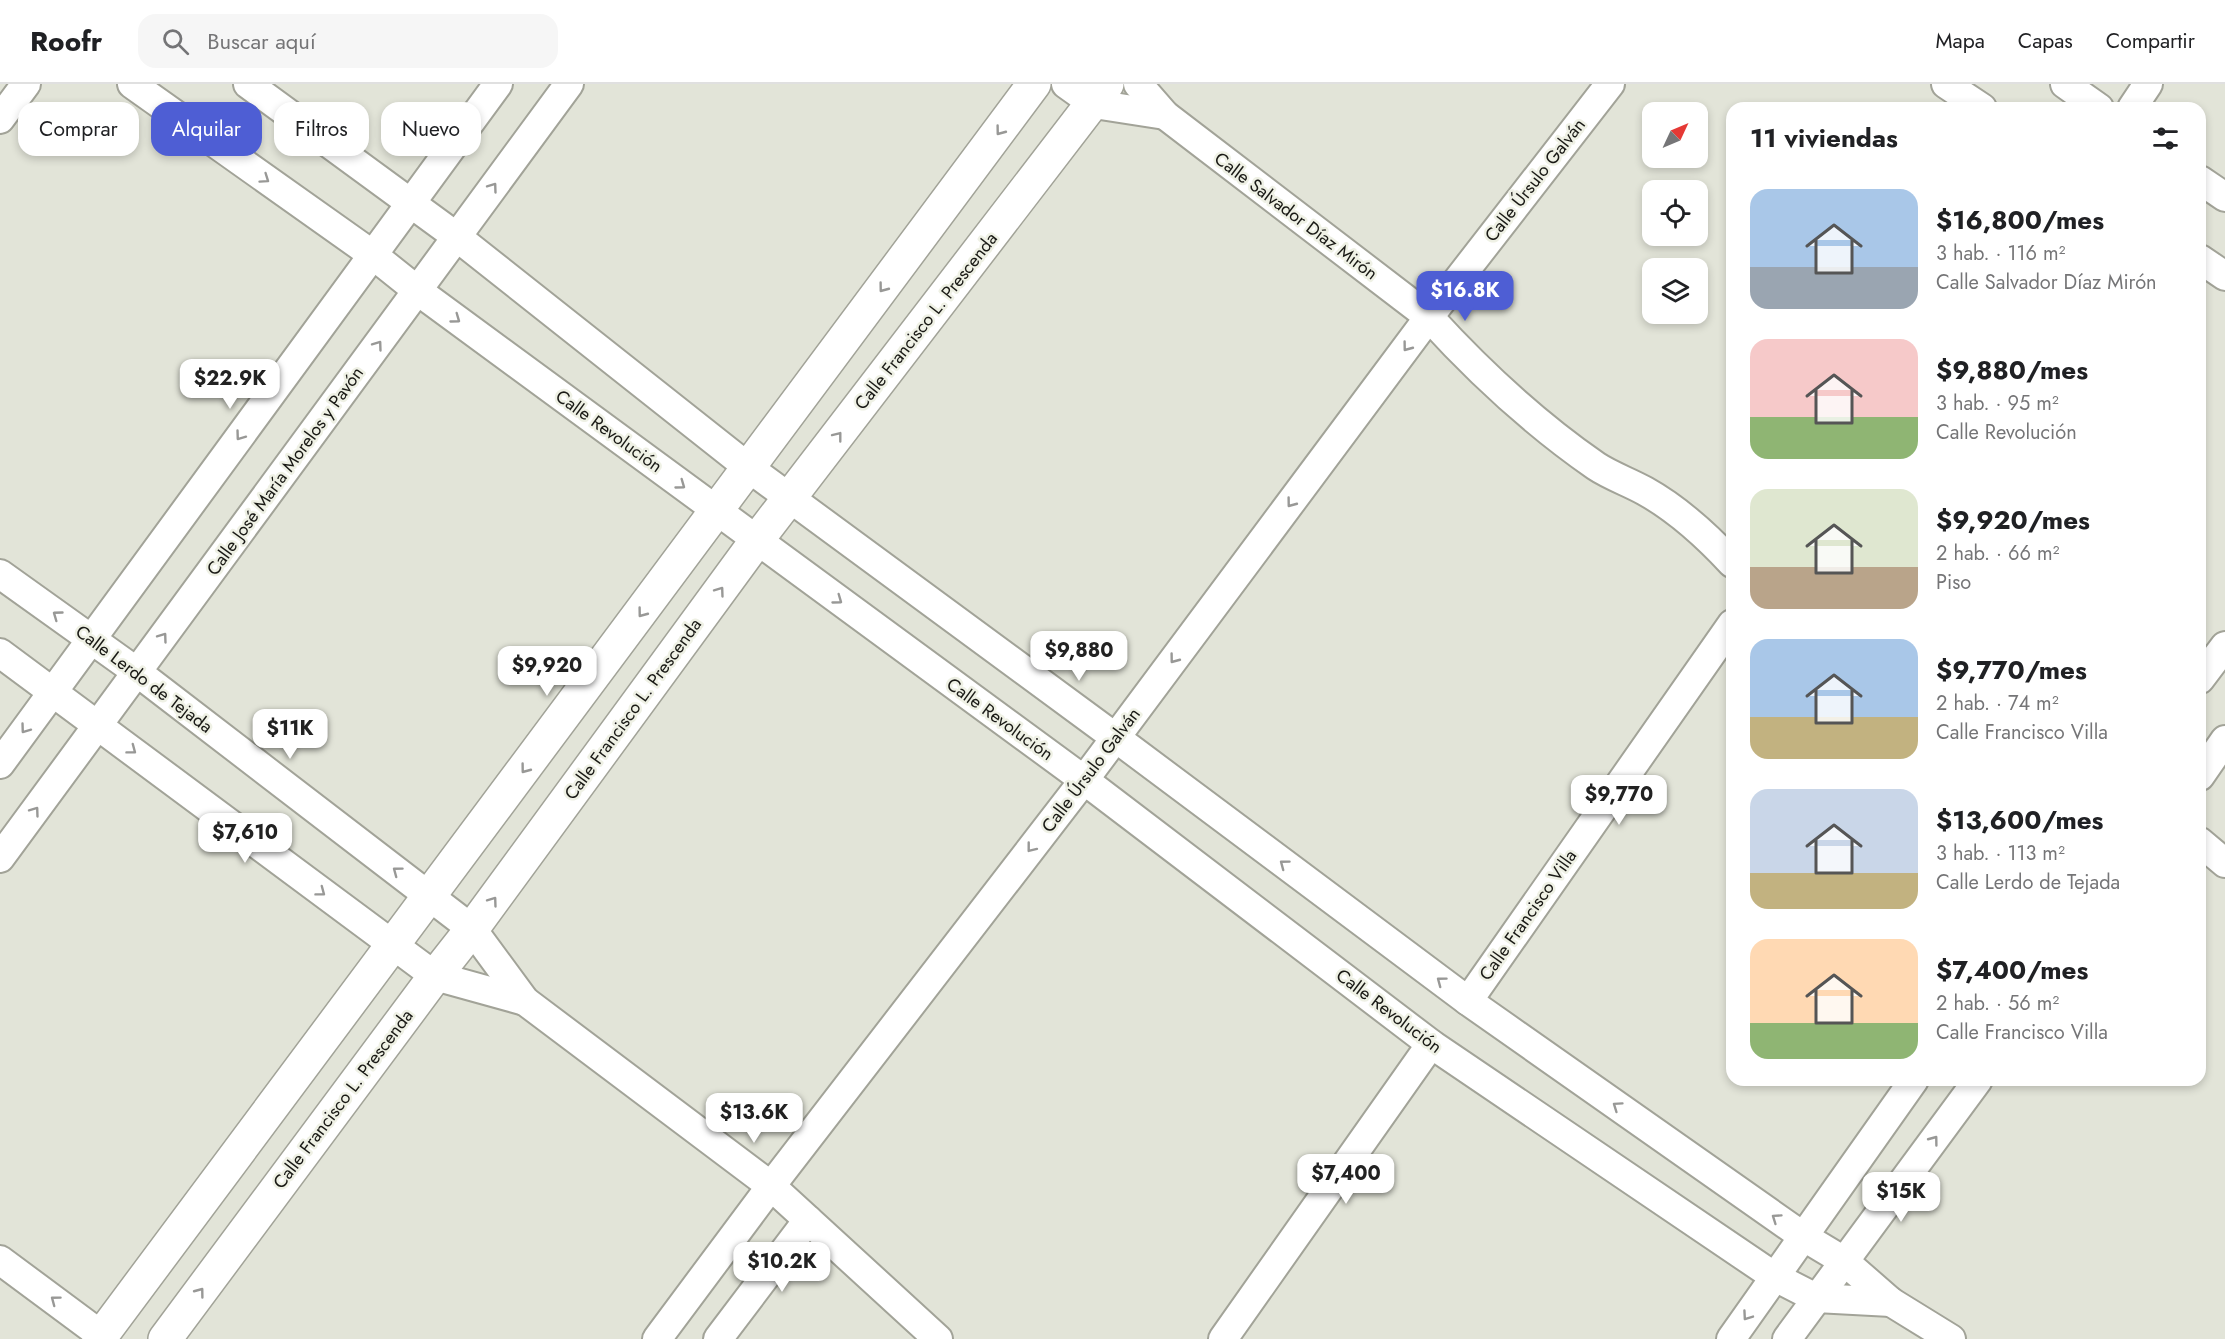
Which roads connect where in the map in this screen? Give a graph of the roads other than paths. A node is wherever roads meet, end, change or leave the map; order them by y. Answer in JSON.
{"nodes":[{"id":1,"x":26,"y":84,"type":"edge"},
{"id":2,"x":132,"y":84,"type":"edge"},
{"id":3,"x":248,"y":84,"type":"edge"},
{"id":4,"x":498,"y":84,"type":"edge"},
{"id":5,"x":569,"y":84,"type":"edge"},
{"id":6,"x":1034,"y":84,"type":"edge"},
{"id":7,"x":1066,"y":84,"type":"edge"},
{"id":8,"x":1138,"y":84,"type":"edge"},
{"id":9,"x":1610,"y":84,"type":"edge"},
{"id":10,"x":1946,"y":84,"type":"edge"},
{"id":11,"x":2065,"y":84,"type":"edge"},
{"id":12,"x":2148,"y":84,"type":"edge"},
{"id":13,"x":1100,"y":94,"type":"edge"},
{"id":14,"x":1973,"y":102,"type":"edge"},
{"id":15,"x":2090,"y":102,"type":"edge"},
{"id":16,"x":2136,"y":102,"type":"edge"},
{"id":17,"x":1165,"y":115,"type":"junction"},
{"id":18,"x":0,"y":119,"type":"edge"},
{"id":19,"x":2206,"y":184,"type":"edge"},
{"id":20,"x":2225,"y":197,"type":"edge"},
{"id":21,"x":411,"y":202,"type":"junction"},
{"id":22,"x":457,"y":237,"type":"junction"},
{"id":23,"x":373,"y":255,"type":"junction"},
{"id":24,"x":2206,"y":263,"type":"edge"},
{"id":25,"x":2225,"y":276,"type":"edge"},
{"id":26,"x":418,"y":291,"type":"junction"},
{"id":27,"x":1429,"y":318,"type":"junction"},
{"id":28,"x":749,"y":468,"type":"junction"},
{"id":29,"x":790,"y":498,"type":"junction"},
{"id":30,"x":717,"y":512,"type":"junction"},
{"id":31,"x":757,"y":540,"type":"junction"},
{"id":32,"x":1726,"y":557,"type":"edge"},
{"id":33,"x":0,"y":574,"type":"edge"},
{"id":34,"x":1726,"y":633,"type":"edge"},
{"id":35,"x":91,"y":640,"type":"junction"},
{"id":36,"x":2225,"y":646,"type":"edge"},
{"id":37,"x":0,"y":653,"type":"edge"},
{"id":38,"x":2206,"y":671,"type":"edge"},
{"id":39,"x":137,"y":672,"type":"junction"},
{"id":40,"x":52,"y":692,"type":"junction"},
{"id":41,"x":98,"y":724,"type":"junction"},
{"id":42,"x":1116,"y":738,"type":"junction"},
{"id":43,"x":2225,"y":740,"type":"edge"},
{"id":44,"x":0,"y":764,"type":"edge"},
{"id":45,"x":2206,"y":767,"type":"edge"},
{"id":46,"x":1084,"y":780,"type":"junction"},
{"id":47,"x":2206,"y":847,"type":"edge"},
{"id":48,"x":0,"y":858,"type":"edge"},
{"id":49,"x":2225,"y":863,"type":"edge"},
{"id":50,"x":430,"y":896,"type":"junction"},
{"id":51,"x":472,"y":930,"type":"junction"},
{"id":52,"x":393,"y":946,"type":"junction"},
{"id":53,"x":435,"y":976,"type":"junction"},
{"id":54,"x":525,"y":1001,"type":"junction"},
{"id":55,"x":1468,"y":1001,"type":"junction"},
{"id":56,"x":1431,"y":1044,"type":"junction"},
{"id":57,"x":1910,"y":1086,"type":"edge"},
{"id":58,"x":1974,"y":1086,"type":"edge"},
{"id":59,"x":771,"y":1186,"type":"junction"},
{"id":60,"x":808,"y":1220,"type":"junction"},
{"id":61,"x":1804,"y":1237,"type":"junction"},
{"id":62,"x":0,"y":1260,"type":"edge"},
{"id":63,"x":1844,"y":1261,"type":"junction"},
{"id":64,"x":1775,"y":1277,"type":"junction"},
{"id":65,"x":1816,"y":1298,"type":"junction"},
{"id":66,"x":1891,"y":1302,"type":"junction"},
{"id":67,"x":102,"y":1338,"type":"edge"},
{"id":68,"x":165,"y":1339,"type":"edge"},
{"id":69,"x":657,"y":1339,"type":"edge"},
{"id":70,"x":718,"y":1339,"type":"edge"},
{"id":71,"x":938,"y":1339,"type":"edge"},
{"id":72,"x":1223,"y":1339,"type":"edge"},
{"id":73,"x":1731,"y":1339,"type":"edge"},
{"id":74,"x":1787,"y":1339,"type":"edge"},
{"id":75,"x":1951,"y":1339,"type":"edge"}],
"edges":[{"from":1,"to":18,"type":"street"},
{"from":2,"to":23,"type":"street","name":"Calle Revolución","one_way":true},
{"from":3,"to":21,"type":"street","name":"Calle Revolución"},
{"from":4,"to":21,"type":"street"},
{"from":22,"to":5,"type":"street","name":"Calle José María Morelos y Pavón","one_way":true},
{"from":6,"to":28,"type":"main road","one_way":true},
{"from":7,"to":13,"type":"street","name":"Calle Salvador Díaz Mirón"},
{"from":8,"to":17,"type":"street","name":"Calle Salvador Díaz Mirón"},
{"from":9,"to":27,"type":"street","name":"Calle Úrsulo Galván"},
{"from":10,"to":14,"type":"street"},
{"from":11,"to":15,"type":"street"},
{"from":12,"to":16,"type":"street"},
{"from":13,"to":17,"type":"street","name":"Calle Salvador Díaz Mirón"},
{"from":29,"to":13,"type":"main road","name":"Calle Francisco L. Prescenda","one_way":true},
{"from":17,"to":27,"type":"street","name":"Calle Salvador Díaz Mirón"},
{"from":19,"to":20,"type":"street"},
{"from":21,"to":22,"type":"street","name":"Calle Revolución"},
{"from":21,"to":23,"type":"street"},
{"from":22,"to":26,"type":"street","name":"Calle José María Morelos y Pavón"},
{"from":22,"to":28,"type":"street","name":"Calle Revolución"},
{"from":23,"to":26,"type":"street","name":"Calle Revolución"},
{"from":23,"to":35,"type":"street","one_way":true},
{"from":24,"to":25,"type":"street"},
{"from":26,"to":30,"type":"street","name":"Calle Revolución","one_way":true},
{"from":39,"to":26,"type":"street","name":"Calle José María Morelos y Pavón","one_way":true},
{"from":27,"to":32,"type":"street","name":"Calle Salvador Díaz Mirón"},
{"from":27,"to":42,"type":"street","name":"Calle Úrsulo Galván","one_way":true},
{"from":28,"to":29,"type":"street","name":"Calle Revolución"},
{"from":28,"to":30,"type":"main road"},
{"from":29,"to":31,"type":"main road","name":"Calle Francisco L. Prescenda"},
{"from":29,"to":42,"type":"street","name":"Calle Revolución"},
{"from":30,"to":31,"type":"street","name":"Calle Revolución"},
{"from":30,"to":50,"type":"main road","one_way":true},
{"from":31,"to":46,"type":"street","name":"Calle Revolución","one_way":true},
{"from":51,"to":31,"type":"main road","name":"Calle Francisco L. Prescenda","one_way":true},
{"from":35,"to":33,"type":"street","name":"Calle Lerdo de Tejada","one_way":true},
{"from":34,"to":55,"type":"street","name":"Calle Francisco Villa"},
{"from":35,"to":39,"type":"street","name":"Calle Lerdo de Tejada"},
{"from":35,"to":40,"type":"street"},
{"from":36,"to":38,"type":"street"},
{"from":37,"to":40,"type":"street","name":"Calle Lerdo de Tejada"},
{"from":39,"to":41,"type":"street","name":"Calle José María Morelos y Pavón"},
{"from":50,"to":39,"type":"street","name":"Calle Lerdo de Tejada","one_way":true},
{"from":40,"to":41,"type":"street","name":"Calle Lerdo de Tejada"},
{"from":40,"to":44,"type":"street","one_way":true},
{"from":48,"to":41,"type":"street","name":"Calle José María Morelos y Pavón","one_way":true},
{"from":41,"to":52,"type":"street","name":"Calle Lerdo de Tejada","one_way":true},
{"from":42,"to":46,"type":"street","name":"Calle Úrsulo Galván"},
{"from":55,"to":42,"type":"street","name":"Calle Revolución","one_way":true},
{"from":43,"to":45,"type":"street"},
{"from":46,"to":56,"type":"street","name":"Calle Revolución"},
{"from":46,"to":59,"type":"street","name":"Calle Úrsulo Galván","one_way":true},
{"from":47,"to":49,"type":"street"},
{"from":50,"to":51,"type":"street","name":"Calle Lerdo de Tejada"},
{"from":50,"to":52,"type":"main road"},
{"from":51,"to":53,"type":"main road","name":"Calle Francisco L. Prescenda"},
{"from":51,"to":54,"type":"street","name":"Calle Lerdo de Tejada"},
{"from":52,"to":53,"type":"street","name":"Calle Lerdo de Tejada"},
{"from":52,"to":67,"type":"main road"},
{"from":53,"to":54,"type":"street","name":"Calle Lerdo de Tejada"},
{"from":68,"to":53,"type":"main road","name":"Calle Francisco L. Prescenda","one_way":true},
{"from":54,"to":59,"type":"street","name":"Calle Lerdo de Tejada"},
{"from":61,"to":55,"type":"street","name":"Calle Revolución","one_way":true},
{"from":56,"to":64,"type":"street","name":"Calle Revolución"},
{"from":56,"to":72,"type":"street"},
{"from":57,"to":61,"type":"street"},
{"from":63,"to":58,"type":"street","one_way":true},
{"from":59,"to":60,"type":"street","name":"Calle Lerdo de Tejada"},
{"from":59,"to":69,"type":"street","name":"Calle Úrsulo Galván"},
{"from":60,"to":70,"type":"street"},
{"from":60,"to":71,"type":"street","name":"Calle Lerdo de Tejada"},
{"from":61,"to":63,"type":"street","name":"Calle Revolución"},
{"from":61,"to":64,"type":"street"},
{"from":67,"to":62,"type":"street","one_way":true},
{"from":63,"to":65,"type":"street"},
{"from":63,"to":66,"type":"street","name":"Calle Revolución"},
{"from":64,"to":65,"type":"street","name":"Calle Revolución"},
{"from":64,"to":73,"type":"street","one_way":true},
{"from":65,"to":66,"type":"street","name":"Calle Revolución"},
{"from":65,"to":74,"type":"street"},
{"from":66,"to":75,"type":"street","name":"Calle Revolución"}]}
